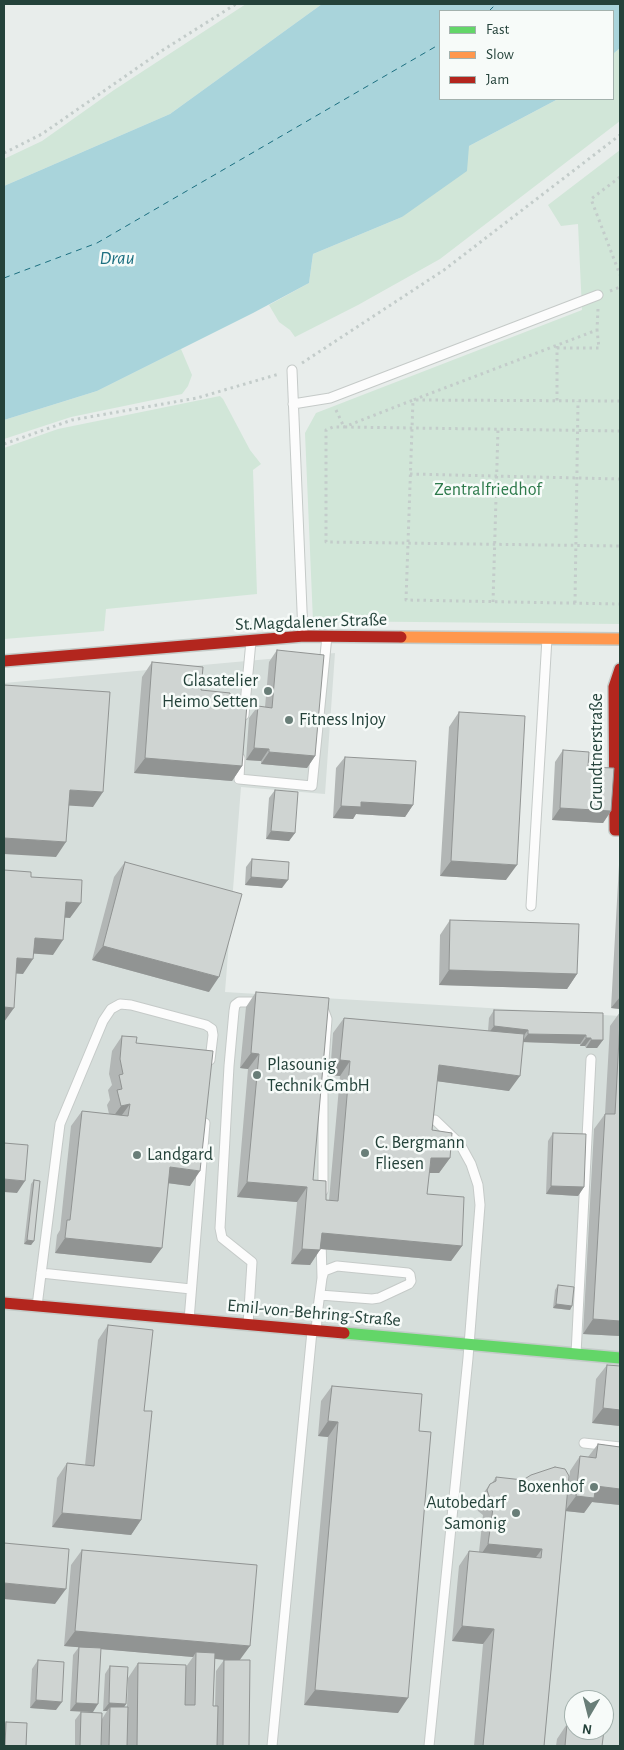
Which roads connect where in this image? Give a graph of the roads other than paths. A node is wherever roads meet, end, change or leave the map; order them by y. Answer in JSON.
{"nodes":[{"id":1,"x":598,"y":295,"type":"road end"},
{"id":2,"x":292,"y":370,"type":"road end"},
{"id":3,"x":293,"y":404,"type":"junction"},
{"id":4,"x":304,"y":636,"type":"junction"},
{"id":5,"x":327,"y":636,"type":"junction"},
{"id":6,"x":547,"y":638,"type":"junction"},
{"id":7,"x":620,"y":639,"type":"edge"},
{"id":8,"x":251,"y":640,"type":"junction"},
{"id":9,"x":4,"y":661,"type":"edge"},
{"id":10,"x":620,"y":669,"type":"edge"},
{"id":11,"x":244,"y":721,"type":"edge"},
{"id":12,"x":241,"y":750,"type":"edge"},
{"id":13,"x":620,"y":830,"type":"edge"},
{"id":14,"x":531,"y":906,"type":"dead end"},
{"id":15,"x":273,"y":1003,"type":"edge"},
{"id":16,"x":318,"y":1007,"type":"edge"},
{"id":17,"x":590,"y":1059,"type":"dead end"},
{"id":18,"x":210,"y":1065,"type":"edge"},
{"id":19,"x":206,"y":1115,"type":"edge"},
{"id":20,"x":435,"y":1120,"type":"edge"},
{"id":21,"x":323,"y":1197,"type":"edge"},
{"id":22,"x":321,"y":1232,"type":"edge"},
{"id":23,"x":41,"y":1273,"type":"junction"},
{"id":24,"x":322,"y":1278,"type":"junction"},
{"id":25,"x":191,"y":1288,"type":"junction"},
{"id":26,"x":320,"y":1295,"type":"junction"},
{"id":27,"x":4,"y":1303,"type":"edge"},
{"id":28,"x":37,"y":1306,"type":"junction"},
{"id":29,"x":188,"y":1320,"type":"junction"},
{"id":30,"x":248,"y":1325,"type":"junction"},
{"id":31,"x":314,"y":1331,"type":"junction"},
{"id":32,"x":469,"y":1345,"type":"junction"},
{"id":33,"x":576,"y":1354,"type":"junction"},
{"id":34,"x":620,"y":1358,"type":"edge"},
{"id":35,"x":584,"y":1444,"type":"dead end"},
{"id":36,"x":620,"y":1447,"type":"edge"},
{"id":37,"x":272,"y":1746,"type":"edge"},
{"id":38,"x":429,"y":1746,"type":"edge"}],
"edges":[{"from":1,"to":3,"type":"lane"},
{"from":2,"to":3,"type":"lane"},
{"from":3,"to":4,"type":"lane"},
{"from":4,"to":5,"type":"street","name":"St.Magdalener Straße"},
{"from":4,"to":8,"type":"street","name":"St.Magdalener Straße"},
{"from":5,"to":6,"type":"street","name":"St.Magdalener Straße"},
{"from":5,"to":12,"type":"lane"},
{"from":6,"to":7,"type":"street","name":"St.Magdalener Straße"},
{"from":6,"to":14,"type":"lane"},
{"from":8,"to":9,"type":"street","name":"St.Magdalener Straße"},
{"from":8,"to":11,"type":"lane"},
{"from":10,"to":13,"type":"street","name":"Grundtnerstraße"},
{"from":15,"to":30,"type":"lane"},
{"from":16,"to":21,"type":"lane"},
{"from":17,"to":33,"type":"lane"},
{"from":18,"to":23,"type":"lane"},
{"from":19,"to":25,"type":"lane"},
{"from":20,"to":32,"type":"lane"},
{"from":22,"to":24,"type":"lane"},
{"from":23,"to":25,"type":"lane"},
{"from":23,"to":28,"type":"lane"},
{"from":24,"to":26,"type":"lane"},
{"from":24,"to":26,"type":"lane"},
{"from":25,"to":29,"type":"lane"},
{"from":26,"to":31,"type":"lane"},
{"from":27,"to":28,"type":"street","name":"Emil-von-Behring-Straße"},
{"from":28,"to":29,"type":"street","name":"Emil-von-Behring-Straße"},
{"from":29,"to":30,"type":"street","name":"Emil-von-Behring-Straße"},
{"from":30,"to":31,"type":"street","name":"Emil-von-Behring-Straße"},
{"from":31,"to":32,"type":"street","name":"Emil-von-Behring-Straße"},
{"from":31,"to":37,"type":"lane"},
{"from":32,"to":33,"type":"street","name":"Emil-von-Behring-Straße"},
{"from":32,"to":38,"type":"lane"},
{"from":33,"to":34,"type":"street","name":"Emil-von-Behring-Straße"},
{"from":35,"to":36,"type":"lane"}]}
